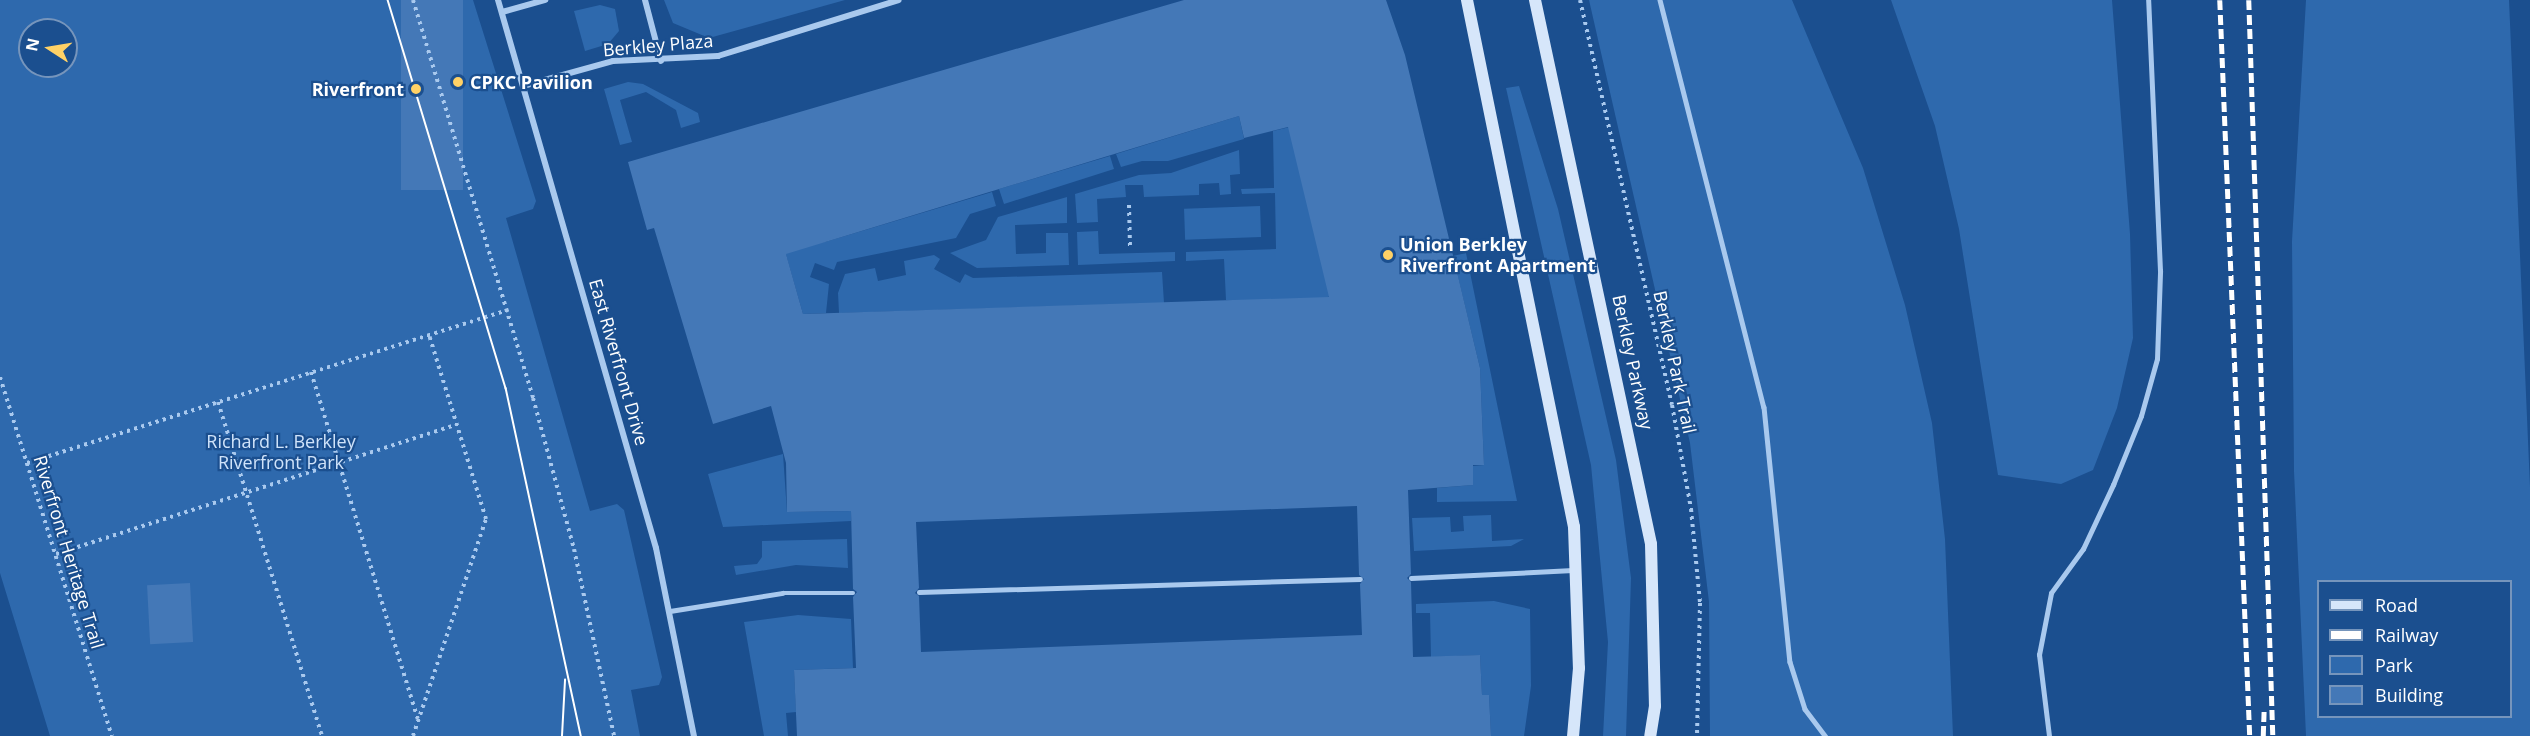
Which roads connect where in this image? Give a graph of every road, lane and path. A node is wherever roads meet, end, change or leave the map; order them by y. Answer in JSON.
{"nodes":[{"id":1,"x":413,"y":0,"type":"edge"},
{"id":2,"x":498,"y":0,"type":"edge"},
{"id":3,"x":545,"y":0,"type":"edge"},
{"id":4,"x":645,"y":0,"type":"edge"},
{"id":5,"x":899,"y":0,"type":"edge"},
{"id":6,"x":1467,"y":0,"type":"edge"},
{"id":7,"x":1535,"y":0,"type":"edge"},
{"id":8,"x":1580,"y":0,"type":"edge"},
{"id":9,"x":1660,"y":0,"type":"edge"},
{"id":10,"x":2148,"y":0,"type":"edge"},
{"id":11,"x":502,"y":12,"type":"junction"},
{"id":12,"x":661,"y":61,"type":"junction"},
{"id":13,"x":523,"y":86,"type":"junction"},
{"id":14,"x":1129,"y":205,"type":"dead end"},
{"id":15,"x":1130,"y":247,"type":"dead end"},
{"id":16,"x":508,"y":310,"type":"junction"},
{"id":17,"x":429,"y":335,"type":"junction"},
{"id":18,"x":311,"y":372,"type":"junction"},
{"id":19,"x":0,"y":377,"type":"edge"},
{"id":20,"x":218,"y":401,"type":"junction"},
{"id":21,"x":456,"y":425,"type":"junction"},
{"id":22,"x":341,"y":462,"type":"junction"},
{"id":23,"x":27,"y":463,"type":"junction"},
{"id":24,"x":247,"y":493,"type":"junction"},
{"id":25,"x":56,"y":554,"type":"junction"},
{"id":26,"x":1575,"y":570,"type":"junction"},
{"id":27,"x":1411,"y":578,"type":"dead end"},
{"id":28,"x":1360,"y":579,"type":"dead end"},
{"id":29,"x":919,"y":592,"type":"dead end"},
{"id":30,"x":853,"y":593,"type":"dead end"},
{"id":31,"x":670,"y":611,"type":"junction"},
{"id":32,"x":419,"y":720,"type":"junction"},
{"id":33,"x":112,"y":736,"type":"edge"},
{"id":34,"x":322,"y":736,"type":"edge"},
{"id":35,"x":413,"y":736,"type":"edge"},
{"id":36,"x":614,"y":736,"type":"edge"},
{"id":37,"x":694,"y":736,"type":"edge"},
{"id":38,"x":1573,"y":736,"type":"edge"},
{"id":39,"x":1650,"y":736,"type":"edge"},
{"id":40,"x":1697,"y":736,"type":"edge"},
{"id":41,"x":1825,"y":736,"type":"edge"},
{"id":42,"x":2049,"y":736,"type":"edge"}],
"edges":[{"from":1,"to":16,"type":"path"},
{"from":2,"to":11,"type":"street","name":"East Riverfront Drive"},
{"from":3,"to":11,"type":"street"},
{"from":4,"to":12,"type":"street"},
{"from":5,"to":12,"type":"street","name":"Berkley Plaza"},
{"from":6,"to":26,"type":"main road"},
{"from":7,"to":39,"type":"main road","name":"Berkley Parkway"},
{"from":8,"to":40,"type":"path","name":"Berkley Park Trail"},
{"from":9,"to":41,"type":"lane"},
{"from":10,"to":42,"type":"lane"},
{"from":11,"to":13,"type":"street","name":"East Riverfront Drive"},
{"from":12,"to":13,"type":"street","name":"Berkley Plaza"},
{"from":13,"to":31,"type":"street","name":"East Riverfront Drive"},
{"from":14,"to":15,"type":"path"},
{"from":16,"to":17,"type":"path"},
{"from":16,"to":36,"type":"path"},
{"from":17,"to":18,"type":"path"},
{"from":17,"to":21,"type":"path"},
{"from":18,"to":20,"type":"path"},
{"from":18,"to":22,"type":"path"},
{"from":19,"to":23,"type":"path","name":"Riverfront Heritage Trail"},
{"from":20,"to":23,"type":"path"},
{"from":20,"to":24,"type":"path"},
{"from":21,"to":22,"type":"path"},
{"from":21,"to":32,"type":"path"},
{"from":22,"to":24,"type":"path"},
{"from":22,"to":32,"type":"path"},
{"from":23,"to":25,"type":"path","name":"Riverfront Heritage Trail"},
{"from":24,"to":25,"type":"path"},
{"from":24,"to":34,"type":"path"},
{"from":25,"to":33,"type":"path","name":"Riverfront Heritage Trail"},
{"from":26,"to":27,"type":"lane"},
{"from":26,"to":38,"type":"main road"},
{"from":28,"to":29,"type":"lane"},
{"from":30,"to":31,"type":"lane"},
{"from":31,"to":37,"type":"street","name":"East Riverfront Drive"},
{"from":32,"to":35,"type":"path"}]}
